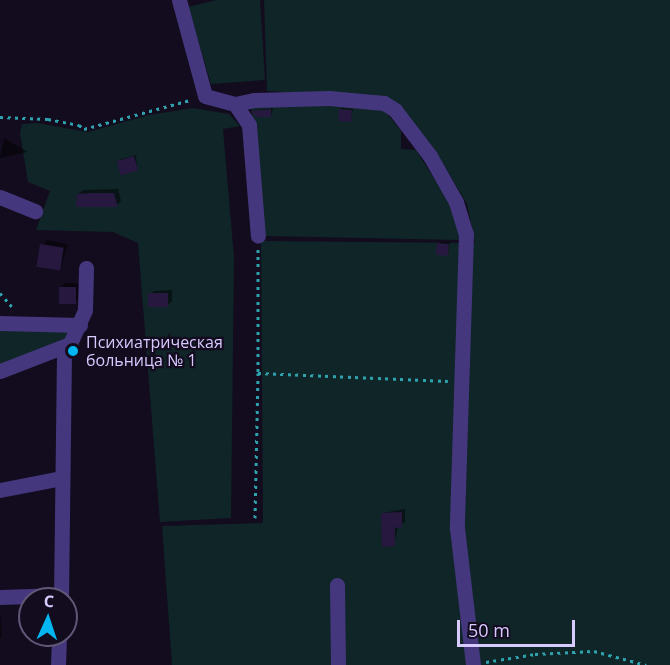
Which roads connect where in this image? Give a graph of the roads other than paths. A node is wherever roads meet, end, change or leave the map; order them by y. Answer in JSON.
{"nodes":[{"id":1,"x":179,"y":0,"type":"edge"},
{"id":2,"x":235,"y":104,"type":"junction"},
{"id":3,"x":0,"y":196,"type":"edge"},
{"id":4,"x":35,"y":211,"type":"dead end"},
{"id":5,"x":258,"y":236,"type":"road end"},
{"id":6,"x":86,"y":268,"type":"dead end"},
{"id":7,"x":0,"y":323,"type":"edge"},
{"id":8,"x":80,"y":325,"type":"junction"},
{"id":9,"x":67,"y":345,"type":"junction"},
{"id":10,"x":0,"y":370,"type":"edge"},
{"id":11,"x":61,"y":478,"type":"junction"},
{"id":12,"x":0,"y":490,"type":"edge"},
{"id":13,"x":337,"y":585,"type":"dead end"},
{"id":14,"x":61,"y":587,"type":"edge"},
{"id":15,"x":0,"y":597,"type":"edge"},
{"id":16,"x":18,"y":597,"type":"edge"},
{"id":17,"x":59,"y":647,"type":"edge"},
{"id":18,"x":58,"y":665,"type":"edge"},
{"id":19,"x":338,"y":665,"type":"edge"},
{"id":20,"x":473,"y":665,"type":"edge"}],
"edges":[{"from":1,"to":2,"type":"street"},
{"from":2,"to":5,"type":"street"},
{"from":2,"to":20,"type":"street"},
{"from":3,"to":4,"type":"street"},
{"from":6,"to":8,"type":"street"},
{"from":7,"to":8,"type":"street"},
{"from":8,"to":9,"type":"street"},
{"from":9,"to":10,"type":"street"},
{"from":9,"to":11,"type":"street"},
{"from":11,"to":12,"type":"street"},
{"from":11,"to":14,"type":"street"},
{"from":13,"to":19,"type":"street"},
{"from":15,"to":16,"type":"street"},
{"from":17,"to":18,"type":"street"}]}
